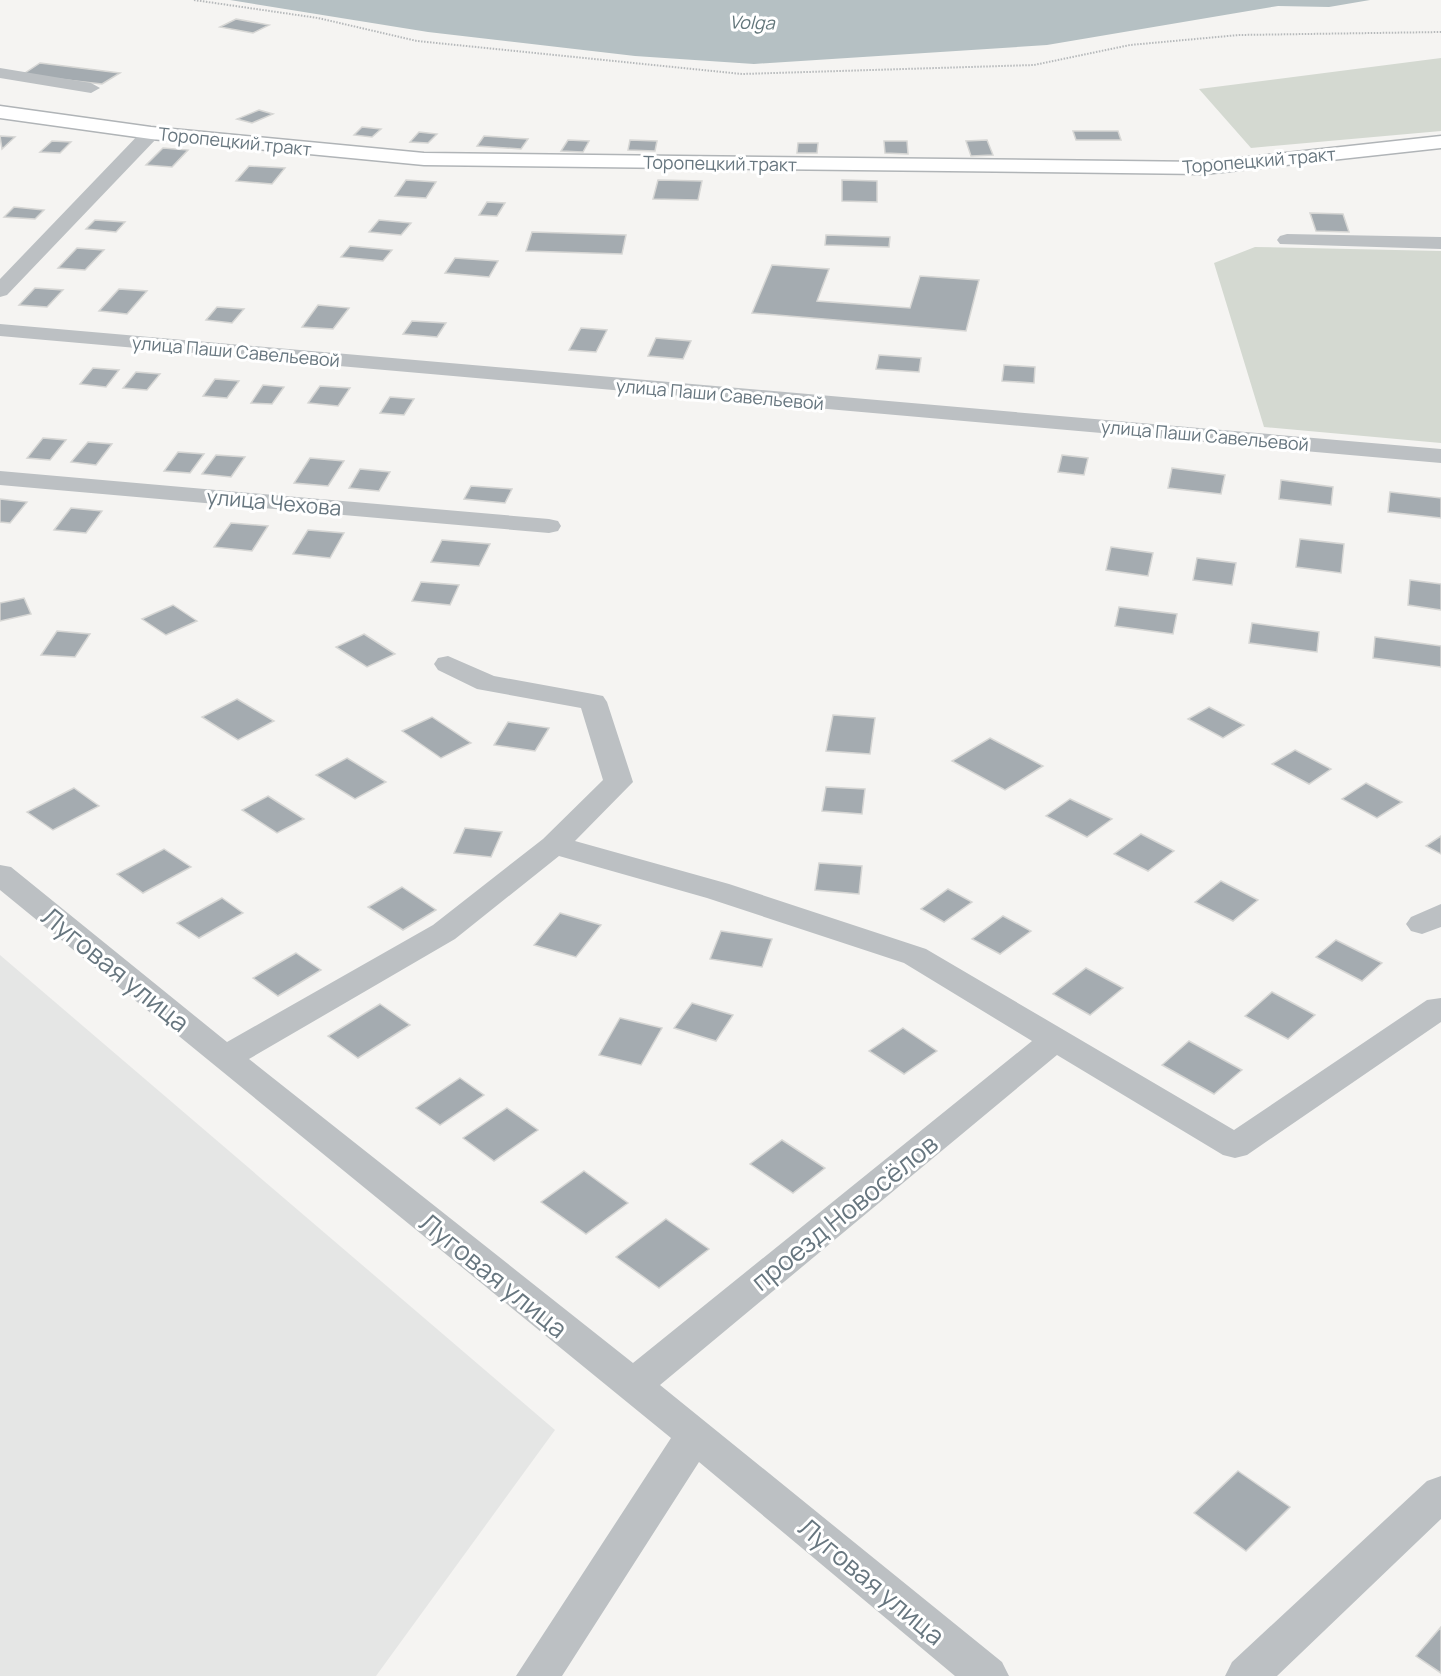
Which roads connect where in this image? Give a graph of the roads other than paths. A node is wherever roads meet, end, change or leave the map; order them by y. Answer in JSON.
{"nodes":[{"id":1,"x":0,"y":73,"type":"edge"},
{"id":2,"x":91,"y":88,"type":"dead end"},
{"id":3,"x":0,"y":112,"type":"edge"},
{"id":4,"x":152,"y":133,"type":"junction"},
{"id":5,"x":1441,"y":142,"type":"edge"},
{"id":6,"x":1287,"y":240,"type":"dead end"},
{"id":7,"x":1441,"y":243,"type":"edge"},
{"id":8,"x":0,"y":291,"type":"edge"},
{"id":9,"x":0,"y":330,"type":"edge"},
{"id":10,"x":1441,"y":456,"type":"edge"},
{"id":11,"x":0,"y":478,"type":"edge"},
{"id":12,"x":549,"y":526,"type":"dead end"},
{"id":13,"x":448,"y":664,"type":"dead end"},
{"id":14,"x":554,"y":845,"type":"junction"},
{"id":15,"x":0,"y":874,"type":"edge"},
{"id":16,"x":1439,"y":1008,"type":"dead end"},
{"id":17,"x":1057,"y":1038,"type":"junction"},
{"id":18,"x":225,"y":1058,"type":"junction"},
{"id":19,"x":632,"y":1386,"type":"junction"},
{"id":20,"x":695,"y":1434,"type":"junction"},
{"id":21,"x":1441,"y":1493,"type":"edge"},
{"id":22,"x":538,"y":1676,"type":"edge"},
{"id":23,"x":987,"y":1676,"type":"edge"},
{"id":24,"x":1247,"y":1676,"type":"edge"}],
"edges":[{"from":1,"to":2,"type":"street"},
{"from":3,"to":4,"type":"main road","name":"Торопецкий тракт"},
{"from":4,"to":5,"type":"main road","name":"Торопецкий тракт"},
{"from":4,"to":8,"type":"street"},
{"from":6,"to":7,"type":"street"},
{"from":9,"to":10,"type":"street","name":"улица Паши Савельевой"},
{"from":11,"to":12,"type":"street","name":"улица Чехова"},
{"from":13,"to":14,"type":"street"},
{"from":14,"to":17,"type":"street"},
{"from":14,"to":18,"type":"street"},
{"from":15,"to":18,"type":"street","name":"Луговая улица"},
{"from":16,"to":17,"type":"street"},
{"from":17,"to":19,"type":"street","name":"проезд Новосёлов"},
{"from":18,"to":19,"type":"street","name":"Луговая улица"},
{"from":19,"to":20,"type":"street","name":"Луговая улица"},
{"from":20,"to":22,"type":"street"},
{"from":20,"to":23,"type":"street","name":"Луговая улица"},
{"from":21,"to":24,"type":"street"}]}
